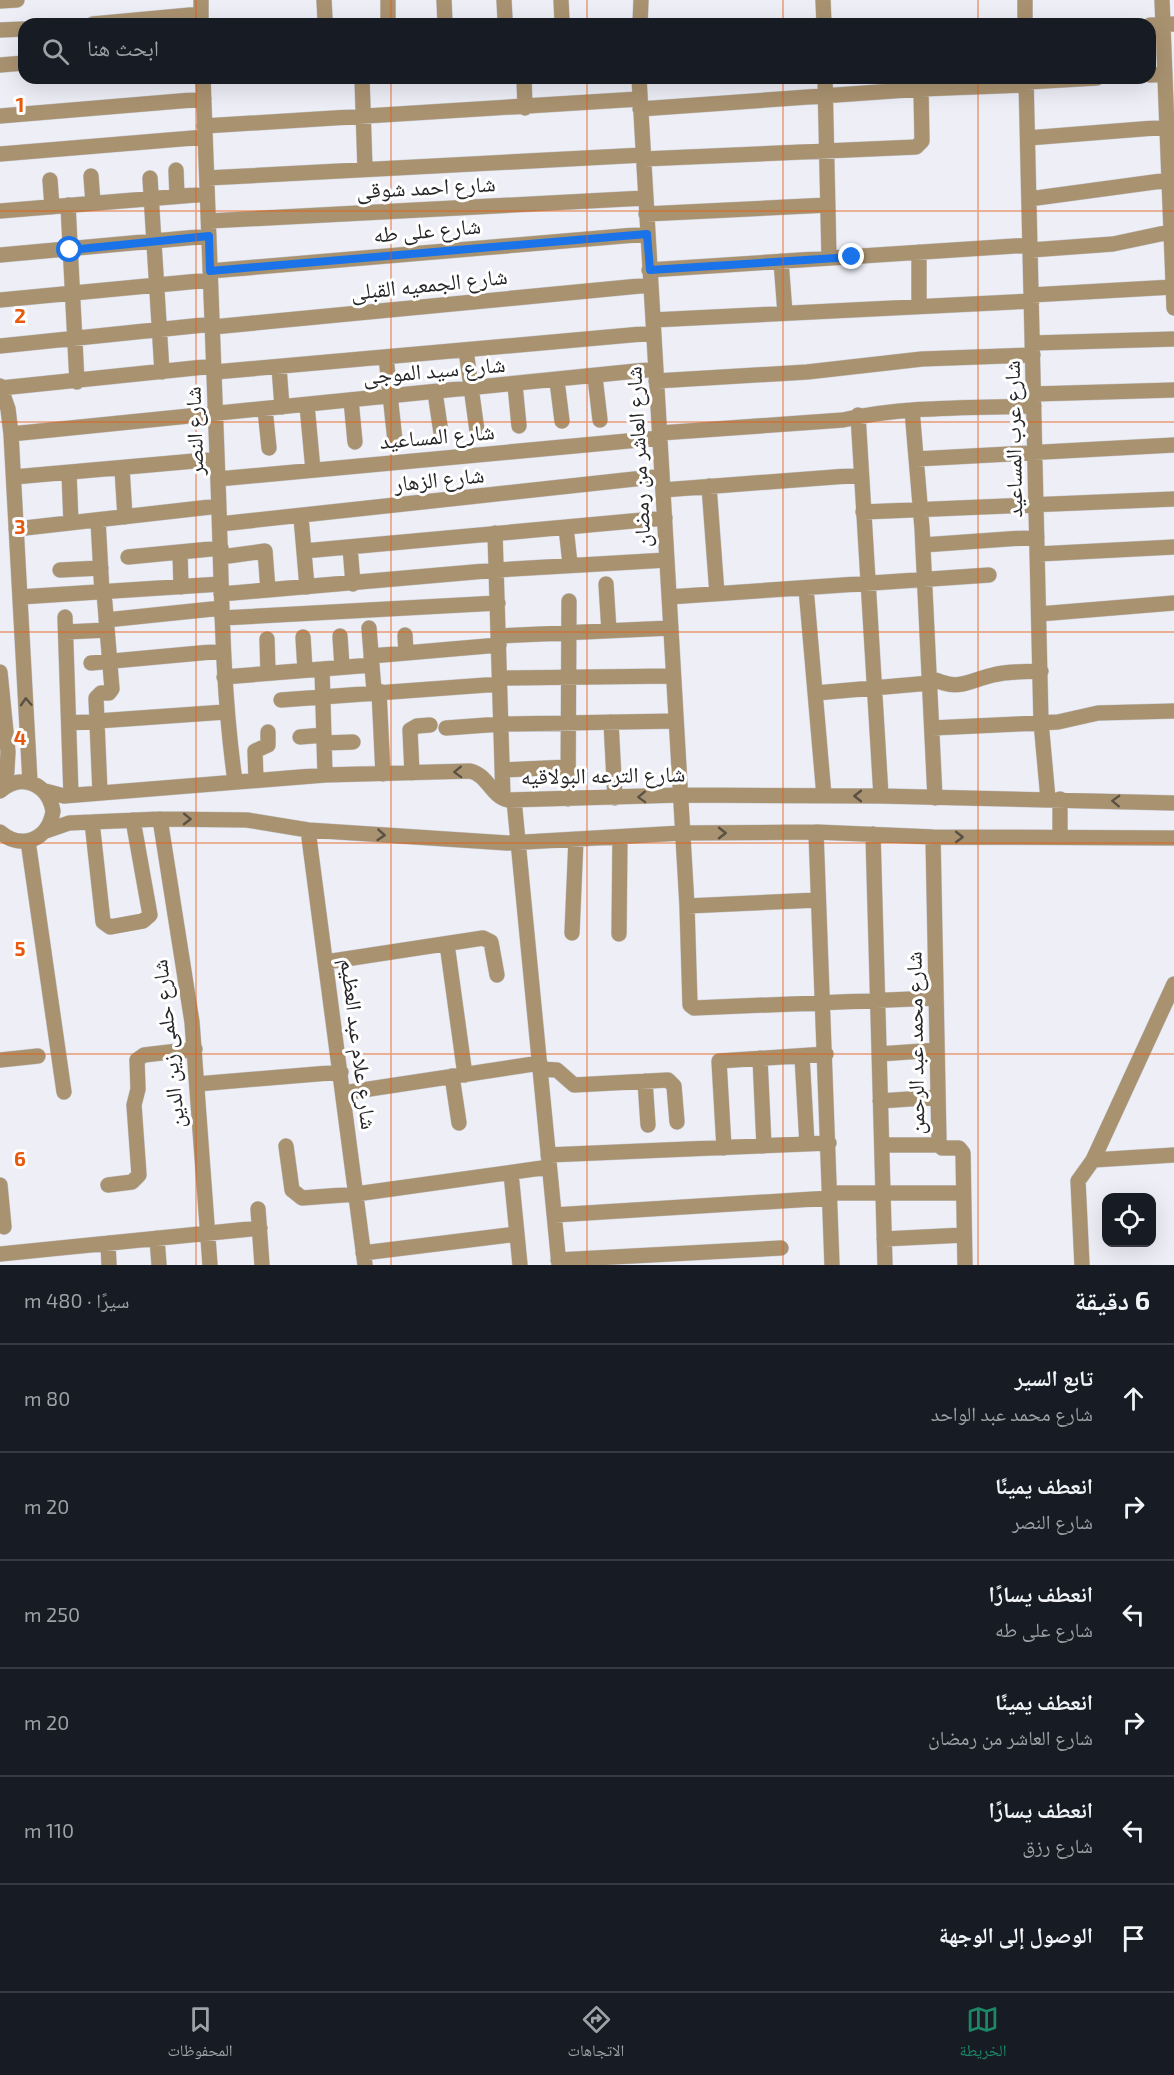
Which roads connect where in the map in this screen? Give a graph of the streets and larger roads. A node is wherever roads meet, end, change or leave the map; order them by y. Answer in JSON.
{"nodes":[{"id":1,"x":17,"y":0,"type":"edge"},
{"id":2,"x":324,"y":0,"type":"edge"},
{"id":3,"x":388,"y":0,"type":"edge"},
{"id":4,"x":444,"y":0,"type":"edge"},
{"id":5,"x":504,"y":0,"type":"edge"},
{"id":6,"x":561,"y":0,"type":"edge"},
{"id":7,"x":641,"y":0,"type":"edge"},
{"id":8,"x":823,"y":0,"type":"edge"},
{"id":9,"x":1024,"y":0,"type":"edge"},
{"id":10,"x":1162,"y":0,"type":"edge"},
{"id":11,"x":0,"y":1,"type":"edge"},
{"id":12,"x":201,"y":13,"type":"edge"},
{"id":13,"x":162,"y":18,"type":"edge"},
{"id":14,"x":325,"y":18,"type":"edge"},
{"id":15,"x":388,"y":18,"type":"dead end"},
{"id":16,"x":445,"y":18,"type":"edge"},
{"id":17,"x":505,"y":18,"type":"edge"},
{"id":18,"x":562,"y":18,"type":"edge"},
{"id":19,"x":640,"y":18,"type":"edge"},
{"id":20,"x":824,"y":18,"type":"edge"},
{"id":21,"x":1025,"y":18,"type":"edge"},
{"id":22,"x":1162,"y":25,"type":"edge"},
{"id":23,"x":18,"y":29,"type":"edge"},
{"id":24,"x":0,"y":30,"type":"edge"},
{"id":25,"x":18,"y":64,"type":"edge"},
{"id":26,"x":0,"y":65,"type":"edge"},
{"id":27,"x":1163,"y":72,"type":"edge"},
{"id":28,"x":203,"y":84,"type":"edge"},
{"id":29,"x":362,"y":84,"type":"edge"},
{"id":30,"x":524,"y":84,"type":"edge"},
{"id":31,"x":639,"y":84,"type":"edge"},
{"id":32,"x":825,"y":84,"type":"edge"},
{"id":33,"x":997,"y":84,"type":"edge"},
{"id":34,"x":1027,"y":84,"type":"edge"},
{"id":35,"x":921,"y":89,"type":"junction"},
{"id":36,"x":826,"y":96,"type":"junction"},
{"id":37,"x":204,"y":99,"type":"junction"},
{"id":38,"x":639,"y":104,"type":"junction"},
{"id":39,"x":525,"y":108,"type":"junction"},
{"id":40,"x":0,"y":116,"type":"edge"},
{"id":41,"x":363,"y":118,"type":"junction"},
{"id":42,"x":1169,"y":118,"type":"edge"},
{"id":43,"x":205,"y":132,"type":"junction"},
{"id":44,"x":1028,"y":138,"type":"junction"},
{"id":45,"x":827,"y":151,"type":"junction"},
{"id":46,"x":0,"y":154,"type":"edge"},
{"id":47,"x":1171,"y":155,"type":"edge"},
{"id":48,"x":643,"y":157,"type":"junction"},
{"id":49,"x":176,"y":170,"type":"dead end"},
{"id":50,"x":365,"y":170,"type":"junction"},
{"id":51,"x":91,"y":176,"type":"dead end"},
{"id":52,"x":150,"y":178,"type":"dead end"},
{"id":53,"x":207,"y":178,"type":"junction"},
{"id":54,"x":50,"y":180,"type":"dead end"},
{"id":55,"x":1169,"y":180,"type":"junction"},
{"id":56,"x":207,"y":194,"type":"junction"},
{"id":57,"x":177,"y":196,"type":"junction"},
{"id":58,"x":151,"y":198,"type":"junction"},
{"id":59,"x":645,"y":198,"type":"junction"},
{"id":60,"x":1029,"y":199,"type":"junction"},
{"id":61,"x":1172,"y":200,"type":"edge"},
{"id":62,"x":93,"y":203,"type":"junction"},
{"id":63,"x":828,"y":205,"type":"junction"},
{"id":64,"x":60,"y":206,"type":"junction"},
{"id":65,"x":0,"y":211,"type":"edge"},
{"id":66,"x":646,"y":214,"type":"junction"},
{"id":67,"x":209,"y":229,"type":"junction"},
{"id":68,"x":1173,"y":231,"type":"edge"},
{"id":69,"x":647,"y":234,"type":"junction"},
{"id":70,"x":154,"y":242,"type":"junction"},
{"id":71,"x":1030,"y":248,"type":"junction"},
{"id":72,"x":70,"y":250,"type":"junction"},
{"id":73,"x":919,"y":252,"type":"junction"},
{"id":74,"x":0,"y":255,"type":"edge"},
{"id":75,"x":829,"y":258,"type":"junction"},
{"id":76,"x":781,"y":261,"type":"junction"},
{"id":77,"x":210,"y":275,"type":"junction"},
{"id":78,"x":650,"y":277,"type":"junction"},
{"id":79,"x":1173,"y":279,"type":"edge"},
{"id":80,"x":157,"y":285,"type":"junction"},
{"id":81,"x":72,"y":294,"type":"junction"},
{"id":82,"x":1032,"y":298,"type":"junction"},
{"id":83,"x":0,"y":300,"type":"edge"},
{"id":84,"x":919,"y":306,"type":"junction"},
{"id":85,"x":1174,"y":308,"type":"edge"},
{"id":86,"x":785,"y":313,"type":"junction"},
{"id":87,"x":213,"y":326,"type":"junction"},
{"id":88,"x":653,"y":326,"type":"junction"},
{"id":89,"x":159,"y":330,"type":"junction"},
{"id":90,"x":1174,"y":339,"type":"edge"},
{"id":91,"x":75,"y":340,"type":"junction"},
{"id":92,"x":0,"y":346,"type":"edge"},
{"id":93,"x":1033,"y":349,"type":"junction"},
{"id":94,"x":466,"y":350,"type":"junction"},
{"id":95,"x":386,"y":357,"type":"junction"},
{"id":96,"x":279,"y":367,"type":"junction"},
{"id":97,"x":214,"y":369,"type":"junction"},
{"id":98,"x":162,"y":372,"type":"junction"},
{"id":99,"x":656,"y":375,"type":"junction"},
{"id":100,"x":595,"y":377,"type":"junction"},
{"id":101,"x":557,"y":381,"type":"junction"},
{"id":102,"x":77,"y":382,"type":"junction"},
{"id":103,"x":515,"y":385,"type":"junction"},
{"id":104,"x":0,"y":387,"type":"edge"},
{"id":105,"x":472,"y":389,"type":"junction"},
{"id":106,"x":1174,"y":390,"type":"edge"},
{"id":107,"x":435,"y":392,"type":"junction"},
{"id":108,"x":390,"y":397,"type":"junction"},
{"id":109,"x":351,"y":400,"type":"junction"},
{"id":110,"x":1034,"y":400,"type":"junction"},
{"id":111,"x":307,"y":405,"type":"junction"},
{"id":112,"x":282,"y":407,"type":"junction"},
{"id":113,"x":265,"y":409,"type":"junction"},
{"id":114,"x":912,"y":410,"type":"junction"},
{"id":115,"x":216,"y":414,"type":"junction"},
{"id":116,"x":858,"y":415,"type":"junction"},
{"id":117,"x":600,"y":420,"type":"dead end"},
{"id":118,"x":562,"y":421,"type":"dead end"},
{"id":119,"x":519,"y":426,"type":"dead end"},
{"id":120,"x":477,"y":431,"type":"dead end"},
{"id":121,"x":441,"y":433,"type":"dead end"},
{"id":122,"x":11,"y":434,"type":"junction"},
{"id":123,"x":660,"y":435,"type":"junction"},
{"id":124,"x":395,"y":441,"type":"dead end"},
{"id":125,"x":355,"y":442,"type":"dead end"},
{"id":126,"x":1174,"y":445,"type":"edge"},
{"id":127,"x":269,"y":448,"type":"dead end"},
{"id":128,"x":1035,"y":453,"type":"junction"},
{"id":129,"x":217,"y":459,"type":"junction"},
{"id":130,"x":915,"y":459,"type":"junction"},
{"id":131,"x":122,"y":468,"type":"junction"},
{"id":132,"x":313,"y":470,"type":"junction"},
{"id":133,"x":69,"y":473,"type":"junction"},
{"id":134,"x":861,"y":475,"type":"junction"},
{"id":135,"x":14,"y":477,"type":"junction"},
{"id":136,"x":218,"y":479,"type":"junction"},
{"id":137,"x":663,"y":483,"type":"junction"},
{"id":138,"x":709,"y":486,"type":"junction"},
{"id":139,"x":1174,"y":499,"type":"edge"},
{"id":140,"x":1036,"y":505,"type":"junction"},
{"id":141,"x":219,"y":506,"type":"junction"},
{"id":142,"x":919,"y":510,"type":"junction"},
{"id":143,"x":863,"y":512,"type":"junction"},
{"id":144,"x":125,"y":517,"type":"junction"},
{"id":145,"x":301,"y":517,"type":"junction"},
{"id":146,"x":665,"y":518,"type":"junction"},
{"id":147,"x":98,"y":520,"type":"junction"},
{"id":148,"x":71,"y":523,"type":"junction"},
{"id":149,"x":220,"y":524,"type":"junction"},
{"id":150,"x":566,"y":527,"type":"junction"},
{"id":151,"x":16,"y":528,"type":"junction"},
{"id":152,"x":495,"y":533,"type":"junction"},
{"id":153,"x":1037,"y":537,"type":"junction"},
{"id":154,"x":923,"y":544,"type":"junction"},
{"id":155,"x":350,"y":547,"type":"junction"},
{"id":156,"x":1174,"y":547,"type":"edge"},
{"id":157,"x":304,"y":551,"type":"junction"},
{"id":158,"x":180,"y":552,"type":"junction"},
{"id":159,"x":221,"y":552,"type":"junction"},
{"id":160,"x":1038,"y":554,"type":"junction"},
{"id":161,"x":128,"y":556,"type":"dead end"},
{"id":162,"x":667,"y":560,"type":"junction"},
{"id":163,"x":570,"y":564,"type":"junction"},
{"id":164,"x":101,"y":568,"type":"junction"},
{"id":165,"x":60,"y":570,"type":"dead end"},
{"id":166,"x":496,"y":570,"type":"junction"},
{"id":167,"x":989,"y":575,"type":"dead end"},
{"id":168,"x":924,"y":577,"type":"junction"},
{"id":169,"x":353,"y":584,"type":"junction"},
{"id":170,"x":606,"y":584,"type":"dead end"},
{"id":171,"x":867,"y":584,"type":"junction"},
{"id":172,"x":182,"y":587,"type":"junction"},
{"id":173,"x":307,"y":587,"type":"junction"},
{"id":174,"x":806,"y":588,"type":"junction"},
{"id":175,"x":268,"y":590,"type":"junction"},
{"id":176,"x":103,"y":592,"type":"junction"},
{"id":177,"x":717,"y":594,"type":"junction"},
{"id":178,"x":20,"y":597,"type":"junction"},
{"id":179,"x":669,"y":597,"type":"junction"},
{"id":180,"x":222,"y":601,"type":"junction"},
{"id":181,"x":569,"y":601,"type":"dead end"},
{"id":182,"x":498,"y":603,"type":"junction"},
{"id":183,"x":1174,"y":603,"type":"edge"},
{"id":184,"x":1039,"y":614,"type":"junction"},
{"id":185,"x":107,"y":625,"type":"junction"},
{"id":186,"x":369,"y":628,"type":"dead end"},
{"id":187,"x":670,"y":628,"type":"junction"},
{"id":188,"x":609,"y":631,"type":"junction"},
{"id":189,"x":568,"y":633,"type":"junction"},
{"id":190,"x":405,"y":635,"type":"dead end"},
{"id":191,"x":340,"y":636,"type":"dead end"},
{"id":192,"x":303,"y":637,"type":"dead end"},
{"id":193,"x":267,"y":639,"type":"dead end"},
{"id":194,"x":499,"y":641,"type":"junction"},
{"id":195,"x":222,"y":651,"type":"junction"},
{"id":196,"x":406,"y":653,"type":"junction"},
{"id":197,"x":372,"y":660,"type":"junction"},
{"id":198,"x":109,"y":662,"type":"junction"},
{"id":199,"x":91,"y":663,"type":"dead end"},
{"id":200,"x":342,"y":667,"type":"junction"},
{"id":201,"x":322,"y":669,"type":"junction"},
{"id":202,"x":305,"y":670,"type":"junction"},
{"id":203,"x":1041,"y":671,"type":"junction"},
{"id":204,"x":0,"y":672,"type":"edge"},
{"id":205,"x":268,"y":673,"type":"junction"},
{"id":206,"x":673,"y":676,"type":"junction"},
{"id":207,"x":224,"y":677,"type":"junction"},
{"id":208,"x":569,"y":677,"type":"junction"},
{"id":209,"x":929,"y":680,"type":"junction"},
{"id":210,"x":500,"y":681,"type":"junction"},
{"id":211,"x":873,"y":690,"type":"junction"},
{"id":212,"x":376,"y":691,"type":"junction"},
{"id":213,"x":816,"y":693,"type":"junction"},
{"id":214,"x":323,"y":696,"type":"junction"},
{"id":215,"x":281,"y":700,"type":"dead end"},
{"id":216,"x":1174,"y":711,"type":"edge"},
{"id":217,"x":225,"y":712,"type":"junction"},
{"id":218,"x":97,"y":721,"type":"junction"},
{"id":219,"x":676,"y":721,"type":"junction"},
{"id":220,"x":610,"y":722,"type":"junction"},
{"id":221,"x":1041,"y":722,"type":"junction"},
{"id":222,"x":69,"y":723,"type":"junction"},
{"id":223,"x":569,"y":723,"type":"junction"},
{"id":224,"x":501,"y":724,"type":"junction"},
{"id":225,"x":430,"y":725,"type":"dead end"},
{"id":226,"x":446,"y":728,"type":"dead end"},
{"id":227,"x":932,"y":728,"type":"junction"},
{"id":228,"x":268,"y":732,"type":"dead end"},
{"id":229,"x":300,"y":737,"type":"dead end"},
{"id":230,"x":324,"y":739,"type":"junction"},
{"id":231,"x":353,"y":742,"type":"dead end"},
{"id":232,"x":568,"y":767,"type":"junction"},
{"id":233,"x":503,"y":770,"type":"junction"},
{"id":234,"x":412,"y":773,"type":"junction"},
{"id":235,"x":383,"y":774,"type":"junction"},
{"id":236,"x":325,"y":775,"type":"junction"},
{"id":237,"x":256,"y":780,"type":"junction"},
{"id":238,"x":235,"y":781,"type":"junction"},
{"id":239,"x":30,"y":782,"type":"junction"},
{"id":240,"x":3,"y":789,"type":"edge"},
{"id":241,"x":45,"y":791,"type":"junction"},
{"id":242,"x":100,"y":793,"type":"junction"},
{"id":243,"x":71,"y":795,"type":"junction"},
{"id":244,"x":680,"y":795,"type":"junction"},
{"id":245,"x":824,"y":796,"type":"junction"},
{"id":246,"x":881,"y":796,"type":"junction"},
{"id":247,"x":615,"y":798,"type":"junction"},
{"id":248,"x":935,"y":798,"type":"junction"},
{"id":249,"x":508,"y":799,"type":"junction"},
{"id":250,"x":568,"y":799,"type":"junction"},
{"id":251,"x":1054,"y":799,"type":"junction"},
{"id":252,"x":1174,"y":803,"type":"edge"},
{"id":253,"x":160,"y":819,"type":"junction"},
{"id":254,"x":134,"y":820,"type":"junction"},
{"id":255,"x":92,"y":822,"type":"junction"},
{"id":256,"x":309,"y":830,"type":"junction"},
{"id":257,"x":46,"y":831,"type":"junction"},
{"id":258,"x":0,"y":832,"type":"edge"},
{"id":259,"x":816,"y":832,"type":"junction"},
{"id":260,"x":682,"y":833,"type":"junction"},
{"id":261,"x":873,"y":834,"type":"junction"},
{"id":262,"x":620,"y":837,"type":"junction"},
{"id":263,"x":933,"y":837,"type":"junction"},
{"id":264,"x":1060,"y":837,"type":"junction"},
{"id":265,"x":1174,"y":838,"type":"edge"},
{"id":266,"x":576,"y":839,"type":"junction"},
{"id":267,"x":28,"y":841,"type":"junction"},
{"id":268,"x":517,"y":843,"type":"junction"},
{"id":269,"x":818,"y":900,"type":"junction"},
{"id":270,"x":687,"y":906,"type":"junction"},
{"id":271,"x":573,"y":933,"type":"dead end"},
{"id":272,"x":619,"y":934,"type":"dead end"},
{"id":273,"x":447,"y":944,"type":"junction"},
{"id":274,"x":326,"y":962,"type":"junction"},
{"id":275,"x":497,"y":975,"type":"dead end"},
{"id":276,"x":1174,"y":984,"type":"edge"},
{"id":277,"x":936,"y":998,"type":"junction"},
{"id":278,"x":878,"y":1000,"type":"junction"},
{"id":279,"x":821,"y":1003,"type":"junction"},
{"id":280,"x":195,"y":1049,"type":"junction"},
{"id":281,"x":937,"y":1050,"type":"junction"},
{"id":282,"x":826,"y":1054,"type":"junction"},
{"id":283,"x":879,"y":1054,"type":"junction"},
{"id":284,"x":38,"y":1056,"type":"dead end"},
{"id":285,"x":802,"y":1056,"type":"junction"},
{"id":286,"x":760,"y":1058,"type":"junction"},
{"id":287,"x":0,"y":1060,"type":"edge"},
{"id":288,"x":540,"y":1066,"type":"junction"},
{"id":289,"x":340,"y":1072,"type":"junction"},
{"id":290,"x":459,"y":1076,"type":"junction"},
{"id":291,"x":645,"y":1081,"type":"junction"},
{"id":292,"x":197,"y":1084,"type":"junction"},
{"id":293,"x":64,"y":1092,"type":"dead end"},
{"id":294,"x":343,"y":1093,"type":"junction"},
{"id":295,"x":938,"y":1097,"type":"junction"},
{"id":296,"x":880,"y":1101,"type":"junction"},
{"id":297,"x":677,"y":1122,"type":"dead end"},
{"id":298,"x":459,"y":1124,"type":"dead end"},
{"id":299,"x":648,"y":1125,"type":"dead end"},
{"id":300,"x":829,"y":1143,"type":"junction"},
{"id":301,"x":807,"y":1144,"type":"junction"},
{"id":302,"x":882,"y":1145,"type":"junction"},
{"id":303,"x":286,"y":1146,"type":"dead end"},
{"id":304,"x":764,"y":1146,"type":"junction"},
{"id":305,"x":940,"y":1146,"type":"junction"},
{"id":306,"x":723,"y":1148,"type":"junction"},
{"id":307,"x":1174,"y":1155,"type":"edge"},
{"id":308,"x":1093,"y":1160,"type":"junction"},
{"id":309,"x":548,"y":1161,"type":"junction"},
{"id":310,"x":511,"y":1173,"type":"junction"},
{"id":311,"x":108,"y":1185,"type":"dead end"},
{"id":312,"x":883,"y":1192,"type":"junction"},
{"id":313,"x":963,"y":1193,"type":"junction"},
{"id":314,"x":0,"y":1194,"type":"edge"},
{"id":315,"x":356,"y":1194,"type":"junction"},
{"id":316,"x":830,"y":1195,"type":"junction"},
{"id":317,"x":258,"y":1209,"type":"dead end"},
{"id":318,"x":554,"y":1215,"type":"junction"},
{"id":319,"x":4,"y":1227,"type":"dead end"},
{"id":320,"x":260,"y":1228,"type":"junction"},
{"id":321,"x":208,"y":1233,"type":"junction"},
{"id":322,"x":517,"y":1234,"type":"junction"},
{"id":323,"x":964,"y":1235,"type":"junction"},
{"id":324,"x":157,"y":1238,"type":"junction"},
{"id":325,"x":884,"y":1239,"type":"junction"},
{"id":326,"x":108,"y":1243,"type":"junction"},
{"id":327,"x":781,"y":1248,"type":"dead end"},
{"id":328,"x":56,"y":1249,"type":"junction"},
{"id":329,"x":5,"y":1258,"type":"edge"},
{"id":330,"x":364,"y":1259,"type":"edge"},
{"id":331,"x":558,"y":1262,"type":"edge"},
{"id":332,"x":57,"y":1265,"type":"edge"},
{"id":333,"x":109,"y":1265,"type":"edge"},
{"id":334,"x":159,"y":1265,"type":"edge"},
{"id":335,"x":210,"y":1265,"type":"edge"},
{"id":336,"x":262,"y":1265,"type":"edge"},
{"id":337,"x":520,"y":1265,"type":"edge"},
{"id":338,"x":832,"y":1265,"type":"edge"},
{"id":339,"x":885,"y":1265,"type":"edge"},
{"id":340,"x":965,"y":1265,"type":"edge"},
{"id":341,"x":1082,"y":1265,"type":"edge"}],
"edges":[{"from":1,"to":11,"type":"street"},
{"from":2,"to":14,"type":"street"},
{"from":3,"to":15,"type":"street"},
{"from":4,"to":16,"type":"street"},
{"from":5,"to":17,"type":"street"},
{"from":6,"to":18,"type":"street"},
{"from":7,"to":19,"type":"street"},
{"from":8,"to":20,"type":"street"},
{"from":9,"to":21,"type":"street"},
{"from":10,"to":22,"type":"street"},
{"from":12,"to":13,"type":"street"},
{"from":22,"to":27,"type":"street"},
{"from":23,"to":24,"type":"street"},
{"from":25,"to":26,"type":"street"},
{"from":27,"to":42,"type":"street"},
{"from":28,"to":37,"type":"street","name":"شارع النصر"},
{"from":29,"to":41,"type":"street"},
{"from":30,"to":39,"type":"street"},
{"from":31,"to":38,"type":"street","name":"شارع العاشر من رمضان"},
{"from":32,"to":36,"type":"street"},
{"from":33,"to":35,"type":"street"},
{"from":34,"to":44,"type":"street","name":"شارع عرب المساعيد"},
{"from":35,"to":36,"type":"street"},
{"from":35,"to":45,"type":"street"},
{"from":36,"to":38,"type":"street"},
{"from":36,"to":45,"type":"street"},
{"from":37,"to":40,"type":"street"},
{"from":37,"to":43,"type":"street","name":"شارع النصر"},
{"from":38,"to":39,"type":"street"},
{"from":38,"to":48,"type":"street","name":"شارع العاشر من رمضان"},
{"from":39,"to":41,"type":"street"},
{"from":41,"to":43,"type":"street"},
{"from":41,"to":50,"type":"street"},
{"from":42,"to":44,"type":"street"},
{"from":42,"to":47,"type":"street"},
{"from":43,"to":46,"type":"street"},
{"from":43,"to":53,"type":"street","name":"شارع النصر"},
{"from":44,"to":60,"type":"street","name":"شارع عرب المساعيد"},
{"from":45,"to":48,"type":"street"},
{"from":45,"to":63,"type":"street"},
{"from":47,"to":55,"type":"street"},
{"from":48,"to":50,"type":"street"},
{"from":48,"to":59,"type":"street","name":"شارع العاشر من رمضان"},
{"from":49,"to":57,"type":"street"},
{"from":50,"to":53,"type":"street"},
{"from":51,"to":62,"type":"street"},
{"from":52,"to":58,"type":"street"},
{"from":53,"to":56,"type":"street","name":"شارع النصر"},
{"from":54,"to":64,"type":"street"},
{"from":55,"to":60,"type":"street"},
{"from":55,"to":61,"type":"street"},
{"from":56,"to":57,"type":"street"},
{"from":56,"to":67,"type":"street","name":"شارع النصر"},
{"from":57,"to":58,"type":"street"},
{"from":58,"to":62,"type":"street"},
{"from":58,"to":70,"type":"street"},
{"from":59,"to":66,"type":"street","name":"شارع العاشر من رمضان"},
{"from":59,"to":67,"type":"street","name":"شارع احمد شوقى"},
{"from":60,"to":71,"type":"street","name":"شارع عرب المساعيد"},
{"from":61,"to":68,"type":"street"},
{"from":62,"to":64,"type":"street"},
{"from":63,"to":66,"type":"street"},
{"from":63,"to":75,"type":"street"},
{"from":64,"to":65,"type":"street"},
{"from":64,"to":72,"type":"street"},
{"from":66,"to":69,"type":"street","name":"شارع العاشر من رمضان"},
{"from":67,"to":70,"type":"street","name":"شارع احمد شوقى"},
{"from":67,"to":77,"type":"street","name":"شارع النصر"},
{"from":68,"to":71,"type":"street","name":"شارع الجمعيه القبلى"},
{"from":68,"to":79,"type":"street"},
{"from":69,"to":77,"type":"street","name":"شارع على طه"},
{"from":69,"to":78,"type":"street","name":"شارع العاشر من رمضان"},
{"from":70,"to":72,"type":"street","name":"شارع احمد شوقى"},
{"from":70,"to":80,"type":"street"},
{"from":71,"to":73,"type":"street","name":"شارع الجمعيه القبلى"},
{"from":71,"to":82,"type":"street","name":"شارع عرب المساعيد"},
{"from":72,"to":74,"type":"street","name":"شارع احمد شوقى"},
{"from":72,"to":81,"type":"street"},
{"from":73,"to":75,"type":"street","name":"شارع الجمعيه القبلى"},
{"from":73,"to":84,"type":"street"},
{"from":75,"to":76,"type":"street","name":"شارع الجمعيه القبلى"},
{"from":76,"to":78,"type":"street","name":"شارع الجمعيه القبلى"},
{"from":76,"to":86,"type":"street"},
{"from":77,"to":80,"type":"street","name":"شارع على طه"},
{"from":77,"to":87,"type":"street","name":"شارع النصر"},
{"from":78,"to":87,"type":"street","name":"شارع الجمعيه القبلى"},
{"from":78,"to":88,"type":"street","name":"شارع العاشر من رمضان"},
{"from":79,"to":82,"type":"street"},
{"from":79,"to":85,"type":"street"},
{"from":80,"to":81,"type":"street","name":"شارع على طه"},
{"from":80,"to":89,"type":"street"},
{"from":81,"to":83,"type":"street","name":"شارع على طه"},
{"from":81,"to":91,"type":"street"},
{"from":82,"to":84,"type":"street"},
{"from":82,"to":93,"type":"street","name":"شارع عرب المساعيد"},
{"from":84,"to":86,"type":"street"},
{"from":86,"to":88,"type":"street"},
{"from":87,"to":89,"type":"street","name":"شارع الجمعيه القبلى"},
{"from":87,"to":97,"type":"street","name":"شارع النصر"},
{"from":88,"to":94,"type":"street"},
{"from":88,"to":99,"type":"street","name":"شارع العاشر من رمضان"},
{"from":89,"to":91,"type":"street","name":"شارع الجمعيه القبلى"},
{"from":89,"to":98,"type":"street"},
{"from":90,"to":93,"type":"street","name":"شارع سيد الموجى"},
{"from":91,"to":92,"type":"street","name":"شارع الجمعيه القبلى"},
{"from":91,"to":102,"type":"street"},
{"from":93,"to":99,"type":"street","name":"شارع سيد الموجى"},
{"from":93,"to":110,"type":"street","name":"شارع عرب المساعيد"},
{"from":94,"to":95,"type":"street"},
{"from":94,"to":105,"type":"street"},
{"from":95,"to":96,"type":"street"},
{"from":95,"to":108,"type":"street"},
{"from":96,"to":97,"type":"street"},
{"from":96,"to":112,"type":"street"},
{"from":97,"to":98,"type":"street"},
{"from":97,"to":115,"type":"street","name":"شارع النصر"},
{"from":98,"to":102,"type":"street"},
{"from":99,"to":100,"type":"street","name":"شارع سيد الموجى"},
{"from":99,"to":123,"type":"street","name":"شارع العاشر من رمضان"},
{"from":100,"to":101,"type":"street","name":"شارع سيد الموجى"},
{"from":100,"to":117,"type":"street"},
{"from":101,"to":103,"type":"street","name":"شارع سيد الموجى"},
{"from":101,"to":118,"type":"street"},
{"from":102,"to":104,"type":"street"},
{"from":103,"to":105,"type":"street","name":"شارع سيد الموجى"},
{"from":103,"to":119,"type":"street"},
{"from":104,"to":122,"type":"street"},
{"from":105,"to":107,"type":"street","name":"شارع سيد الموجى"},
{"from":105,"to":120,"type":"street"},
{"from":106,"to":110,"type":"street","name":"شارع المساعيد"},
{"from":107,"to":108,"type":"street","name":"شارع سيد الموجى"},
{"from":107,"to":121,"type":"street"},
{"from":108,"to":109,"type":"street","name":"شارع سيد الموجى"},
{"from":108,"to":124,"type":"street"},
{"from":109,"to":111,"type":"street","name":"شارع سيد الموجى"},
{"from":109,"to":125,"type":"street"},
{"from":110,"to":114,"type":"street","name":"شارع المساعيد"},
{"from":110,"to":128,"type":"street","name":"شارع عرب المساعيد"},
{"from":111,"to":112,"type":"street","name":"شارع سيد الموجى"},
{"from":111,"to":132,"type":"street"},
{"from":112,"to":113,"type":"street","name":"شارع سيد الموجى"},
{"from":113,"to":115,"type":"street","name":"شارع سيد الموجى"},
{"from":113,"to":127,"type":"street"},
{"from":114,"to":116,"type":"street","name":"شارع المساعيد"},
{"from":114,"to":130,"type":"street"},
{"from":115,"to":122,"type":"street","name":"شارع سيد الموجى"},
{"from":115,"to":129,"type":"street","name":"شارع النصر"},
{"from":116,"to":123,"type":"street","name":"شارع المساعيد"},
{"from":116,"to":134,"type":"street"},
{"from":122,"to":135,"type":"street"},
{"from":123,"to":132,"type":"street","name":"شارع المساعيد"},
{"from":123,"to":137,"type":"street","name":"شارع العاشر من رمضان"},
{"from":126,"to":128,"type":"street"},
{"from":128,"to":130,"type":"street"},
{"from":128,"to":140,"type":"street","name":"شارع عرب المساعيد"},
{"from":129,"to":131,"type":"street"},
{"from":129,"to":136,"type":"street","name":"شارع النصر"},
{"from":130,"to":142,"type":"street"},
{"from":131,"to":133,"type":"street"},
{"from":131,"to":144,"type":"street"},
{"from":132,"to":136,"type":"street","name":"شارع المساعيد"},
{"from":133,"to":135,"type":"street"},
{"from":133,"to":148,"type":"street"},
{"from":134,"to":138,"type":"street","name":"شارع الزهار"},
{"from":134,"to":143,"type":"street"},
{"from":135,"to":151,"type":"street"},
{"from":136,"to":141,"type":"street","name":"شارع النصر"},
{"from":137,"to":138,"type":"street","name":"شارع الزهار"},
{"from":137,"to":145,"type":"street","name":"شارع الزهار"},
{"from":137,"to":146,"type":"street","name":"شارع العاشر من رمضان"},
{"from":138,"to":177,"type":"street"},
{"from":139,"to":140,"type":"street"},
{"from":140,"to":142,"type":"street"},
{"from":140,"to":153,"type":"street","name":"شارع عرب المساعيد"},
{"from":141,"to":144,"type":"street"},
{"from":141,"to":149,"type":"street","name":"شارع النصر"},
{"from":142,"to":143,"type":"street"},
{"from":142,"to":154,"type":"street"},
{"from":143,"to":171,"type":"street"},
{"from":144,"to":147,"type":"street"},
{"from":145,"to":149,"type":"street","name":"شارع الزهار"},
{"from":145,"to":157,"type":"street"},
{"from":146,"to":150,"type":"street"},
{"from":146,"to":162,"type":"street","name":"شارع العاشر من رمضان"},
{"from":147,"to":148,"type":"street"},
{"from":147,"to":164,"type":"street"},
{"from":148,"to":151,"type":"street"},
{"from":149,"to":159,"type":"street","name":"شارع النصر"},
{"from":150,"to":152,"type":"street"},
{"from":150,"to":163,"type":"street"},
{"from":151,"to":178,"type":"street"},
{"from":152,"to":155,"type":"street"},
{"from":152,"to":166,"type":"street"},
{"from":153,"to":154,"type":"street"},
{"from":153,"to":160,"type":"street","name":"شارع عرب المساعيد"},
{"from":154,"to":168,"type":"street"},
{"from":155,"to":157,"type":"street"},
{"from":155,"to":169,"type":"street"},
{"from":156,"to":160,"type":"street"},
{"from":157,"to":173,"type":"street"},
{"from":158,"to":159,"type":"street"},
{"from":158,"to":161,"type":"street"},
{"from":158,"to":172,"type":"street"},
{"from":159,"to":175,"type":"street"},
{"from":159,"to":180,"type":"street","name":"شارع النصر"},
{"from":160,"to":184,"type":"street","name":"شارع عرب المساعيد"},
{"from":162,"to":163,"type":"street"},
{"from":162,"to":179,"type":"street","name":"شارع العاشر من رمضان"},
{"from":163,"to":166,"type":"street"},
{"from":164,"to":165,"type":"street"},
{"from":164,"to":176,"type":"street"},
{"from":166,"to":169,"type":"street"},
{"from":166,"to":182,"type":"street"},
{"from":167,"to":168,"type":"street"},
{"from":168,"to":171,"type":"street"},
{"from":168,"to":209,"type":"street"},
{"from":169,"to":173,"type":"street"},
{"from":170,"to":188,"type":"street"},
{"from":171,"to":174,"type":"street"},
{"from":171,"to":211,"type":"street"},
{"from":172,"to":176,"type":"street"},
{"from":172,"to":180,"type":"street"},
{"from":173,"to":175,"type":"street"},
{"from":174,"to":177,"type":"street"},
{"from":174,"to":213,"type":"street"},
{"from":175,"to":180,"type":"street"},
{"from":176,"to":178,"type":"street"},
{"from":176,"to":185,"type":"street"},
{"from":177,"to":179,"type":"street"},
{"from":239,"to":178,"type":"street","one_way":true},
{"from":179,"to":187,"type":"street","name":"شارع العاشر من رمضان"},
{"from":180,"to":182,"type":"street"},
{"from":180,"to":185,"type":"street"},
{"from":180,"to":195,"type":"street","name":"شارع النصر"},
{"from":181,"to":189,"type":"street"},
{"from":182,"to":194,"type":"street"},
{"from":183,"to":184,"type":"street"},
{"from":184,"to":203,"type":"street","name":"شارع عرب المساعيد"},
{"from":185,"to":198,"type":"street"},
{"from":185,"to":222,"type":"street"},
{"from":186,"to":197,"type":"street"},
{"from":187,"to":188,"type":"street"},
{"from":187,"to":206,"type":"street","name":"شارع العاشر من رمضان"},
{"from":188,"to":189,"type":"street"},
{"from":189,"to":194,"type":"street"},
{"from":189,"to":208,"type":"street"},
{"from":190,"to":196,"type":"street"},
{"from":191,"to":200,"type":"street"},
{"from":192,"to":202,"type":"street"},
{"from":193,"to":205,"type":"street"},
{"from":194,"to":196,"type":"street"},
{"from":194,"to":210,"type":"street"},
{"from":195,"to":198,"type":"street"},
{"from":195,"to":207,"type":"street","name":"شارع النصر"},
{"from":196,"to":197,"type":"street"},
{"from":197,"to":200,"type":"street"},
{"from":197,"to":212,"type":"street"},
{"from":198,"to":199,"type":"street"},
{"from":198,"to":218,"type":"street"},
{"from":200,"to":201,"type":"street"},
{"from":201,"to":202,"type":"street"},
{"from":201,"to":214,"type":"street"},
{"from":202,"to":205,"type":"street"},
{"from":203,"to":209,"type":"street"},
{"from":203,"to":221,"type":"street","name":"شارع عرب المساعيد"},
{"from":204,"to":240,"type":"street"},
{"from":205,"to":207,"type":"street"},
{"from":206,"to":208,"type":"street"},
{"from":206,"to":219,"type":"street","name":"شارع العاشر من رمضان"},
{"from":207,"to":217,"type":"street","name":"شارع النصر"},
{"from":208,"to":210,"type":"street"},
{"from":208,"to":223,"type":"street"},
{"from":209,"to":211,"type":"street"},
{"from":209,"to":227,"type":"street"},
{"from":210,"to":212,"type":"street"},
{"from":210,"to":224,"type":"street"},
{"from":211,"to":213,"type":"street"},
{"from":211,"to":246,"type":"street"},
{"from":212,"to":214,"type":"street"},
{"from":212,"to":235,"type":"street"},
{"from":213,"to":245,"type":"street"},
{"from":214,"to":215,"type":"street"},
{"from":214,"to":230,"type":"street"},
{"from":216,"to":221,"type":"street"},
{"from":217,"to":218,"type":"street"},
{"from":217,"to":238,"type":"street","name":"شارع النصر"},
{"from":218,"to":222,"type":"street"},
{"from":218,"to":242,"type":"street"},
{"from":219,"to":220,"type":"street"},
{"from":219,"to":244,"type":"street","name":"شارع العاشر من رمضان"},
{"from":220,"to":223,"type":"street"},
{"from":220,"to":247,"type":"street"},
{"from":221,"to":227,"type":"street"},
{"from":221,"to":251,"type":"street","name":"شارع عرب المساعيد"},
{"from":222,"to":243,"type":"street"},
{"from":223,"to":224,"type":"street"},
{"from":223,"to":232,"type":"street"},
{"from":224,"to":226,"type":"street"},
{"from":224,"to":233,"type":"street"},
{"from":225,"to":234,"type":"street"},
{"from":227,"to":248,"type":"street"},
{"from":228,"to":237,"type":"street"},
{"from":229,"to":230,"type":"street"},
{"from":230,"to":231,"type":"street"},
{"from":230,"to":236,"type":"street"},
{"from":232,"to":233,"type":"street"},
{"from":232,"to":250,"type":"street"},
{"from":233,"to":249,"type":"street"},
{"from":234,"to":235,"type":"street","name":"شارع الترعه البولاقيه"},
{"from":249,"to":234,"type":"street","name":"شارع الترعه البولاقيه","one_way":true},
{"from":235,"to":236,"type":"street","name":"شارع الترعه البولاقيه"},
{"from":236,"to":237,"type":"street","name":"شارع الترعه البولاقيه"},
{"from":237,"to":238,"type":"street","name":"شارع الترعه البولاقيه"},
{"from":238,"to":242,"type":"street","name":"شارع الترعه البولاقيه"},
{"from":239,"to":240,"type":"street"},
{"from":239,"to":241,"type":"street"},
{"from":241,"to":243,"type":"street","name":"شارع الترعه البولاقيه"},
{"from":241,"to":257,"type":"street"},
{"from":242,"to":243,"type":"street","name":"شارع الترعه البولاقيه"},
{"from":244,"to":245,"type":"street","name":"شارع الترعه البولاقيه"},
{"from":244,"to":247,"type":"street","name":"شارع الترعه البولاقيه","one_way":true},
{"from":244,"to":260,"type":"street","name":"شارع العاشر من رمضان"},
{"from":246,"to":245,"type":"street","name":"شارع الترعه البولاقيه","one_way":true},
{"from":246,"to":248,"type":"street","name":"شارع الترعه البولاقيه"},
{"from":247,"to":250,"type":"street","name":"شارع الترعه البولاقيه"},
{"from":248,"to":251,"type":"street","name":"شارع الترعه البولاقيه"},
{"from":249,"to":250,"type":"street","name":"شارع الترعه البولاقيه"},
{"from":249,"to":268,"type":"street"},
{"from":252,"to":251,"type":"street","name":"شارع الترعه البولاقيه","one_way":true},
{"from":251,"to":264,"type":"street","name":"شارع عرب المساعيد"},
{"from":253,"to":254,"type":"street"},
{"from":253,"to":256,"type":"street","one_way":true},
{"from":253,"to":280,"type":"street","name":"شارع حلمى زين الدين"},
{"from":254,"to":255,"type":"street"},
{"from":254,"to":255,"type":"street"},
{"from":255,"to":257,"type":"street"},
{"from":256,"to":268,"type":"street","one_way":true},
{"from":256,"to":274,"type":"street","name":"شارع علام عبد العظيم"},
{"from":257,"to":267,"type":"street"},
{"from":258,"to":267,"type":"street"},
{"from":260,"to":259,"type":"street","one_way":true},
{"from":259,"to":261,"type":"street"},
{"from":259,"to":269,"type":"street"},
{"from":260,"to":262,"type":"street"},
{"from":260,"to":270,"type":"street","name":"شارع العاشر من رمضان"},
{"from":261,"to":263,"type":"street"},
{"from":261,"to":278,"type":"street"},
{"from":262,"to":266,"type":"street"},
{"from":262,"to":272,"type":"street"},
{"from":263,"to":264,"type":"street","one_way":true},
{"from":263,"to":277,"type":"street","name":"شارع محمد عبد الرحمن"},
{"from":264,"to":265,"type":"street"},
{"from":266,"to":268,"type":"street"},
{"from":266,"to":271,"type":"street"},
{"from":267,"to":293,"type":"street"},
{"from":268,"to":288,"type":"street"},
{"from":269,"to":270,"type":"street"},
{"from":269,"to":279,"type":"street"},
{"from":270,"to":279,"type":"street","name":"شارع العاشر من رمضان"},
{"from":273,"to":274,"type":"street"},
{"from":273,"to":275,"type":"street"},
{"from":273,"to":290,"type":"street"},
{"from":274,"to":289,"type":"street","name":"شارع علام عبد العظيم"},
{"from":276,"to":308,"type":"street"},
{"from":277,"to":278,"type":"street"},
{"from":277,"to":281,"type":"street","name":"شارع محمد عبد الرحمن"},
{"from":278,"to":279,"type":"street"},
{"from":278,"to":283,"type":"street"},
{"from":279,"to":282,"type":"street"},
{"from":280,"to":292,"type":"street","name":"شارع حلمى زين الدين"},
{"from":280,"to":311,"type":"street"},
{"from":281,"to":283,"type":"street"},
{"from":281,"to":295,"type":"street","name":"شارع محمد عبد الرحمن"},
{"from":282,"to":285,"type":"street"},
{"from":282,"to":300,"type":"street"},
{"from":283,"to":296,"type":"street"},
{"from":284,"to":287,"type":"street"},
{"from":285,"to":286,"type":"street"},
{"from":285,"to":301,"type":"street"},
{"from":286,"to":304,"type":"street"},
{"from":286,"to":306,"type":"street"},
{"from":288,"to":290,"type":"street"},
{"from":288,"to":291,"type":"street"},
{"from":288,"to":309,"type":"street"},
{"from":289,"to":292,"type":"street"},
{"from":289,"to":294,"type":"street","name":"شارع علام عبد العظيم"},
{"from":290,"to":294,"type":"street"},
{"from":290,"to":298,"type":"street"},
{"from":291,"to":297,"type":"street"},
{"from":291,"to":299,"type":"street"},
{"from":292,"to":321,"type":"street","name":"شارع حلمى زين الدين"},
{"from":294,"to":315,"type":"street","name":"شارع علام عبد العظيم"},
{"from":295,"to":296,"type":"street"},
{"from":295,"to":305,"type":"street","name":"شارع محمد عبد الرحمن"},
{"from":296,"to":302,"type":"street"},
{"from":300,"to":301,"type":"street"},
{"from":300,"to":316,"type":"street"},
{"from":301,"to":304,"type":"street"},
{"from":302,"to":305,"type":"street"},
{"from":302,"to":312,"type":"street"},
{"from":303,"to":315,"type":"street"},
{"from":304,"to":306,"type":"street"},
{"from":305,"to":313,"type":"street","name":"شارع محمد عبد الرحمن"},
{"from":306,"to":309,"type":"street"},
{"from":307,"to":308,"type":"street"},
{"from":308,"to":341,"type":"street"},
{"from":309,"to":310,"type":"street"},
{"from":309,"to":318,"type":"street"},
{"from":310,"to":315,"type":"street"},
{"from":310,"to":322,"type":"street"},
{"from":312,"to":313,"type":"street"},
{"from":312,"to":316,"type":"street"},
{"from":312,"to":325,"type":"street"},
{"from":313,"to":323,"type":"street","name":"شارع محمد عبد الرحمن"},
{"from":314,"to":319,"type":"street"},
{"from":315,"to":330,"type":"street","name":"شارع علام عبد العظيم"},
{"from":316,"to":318,"type":"street"},
{"from":316,"to":338,"type":"street"},
{"from":317,"to":320,"type":"street"},
{"from":318,"to":331,"type":"street"},
{"from":320,"to":321,"type":"street"},
{"from":320,"to":336,"type":"street"},
{"from":321,"to":324,"type":"street"},
{"from":321,"to":335,"type":"street","name":"شارع حلمى زين الدين"},
{"from":322,"to":330,"type":"street"},
{"from":322,"to":337,"type":"street"},
{"from":323,"to":325,"type":"street"},
{"from":323,"to":340,"type":"street","name":"شارع محمد عبد الرحمن"},
{"from":324,"to":326,"type":"street"},
{"from":324,"to":334,"type":"street"},
{"from":325,"to":339,"type":"street"},
{"from":326,"to":328,"type":"street"},
{"from":326,"to":333,"type":"street"},
{"from":327,"to":331,"type":"street"},
{"from":328,"to":329,"type":"street"},
{"from":328,"to":332,"type":"street"}]}
